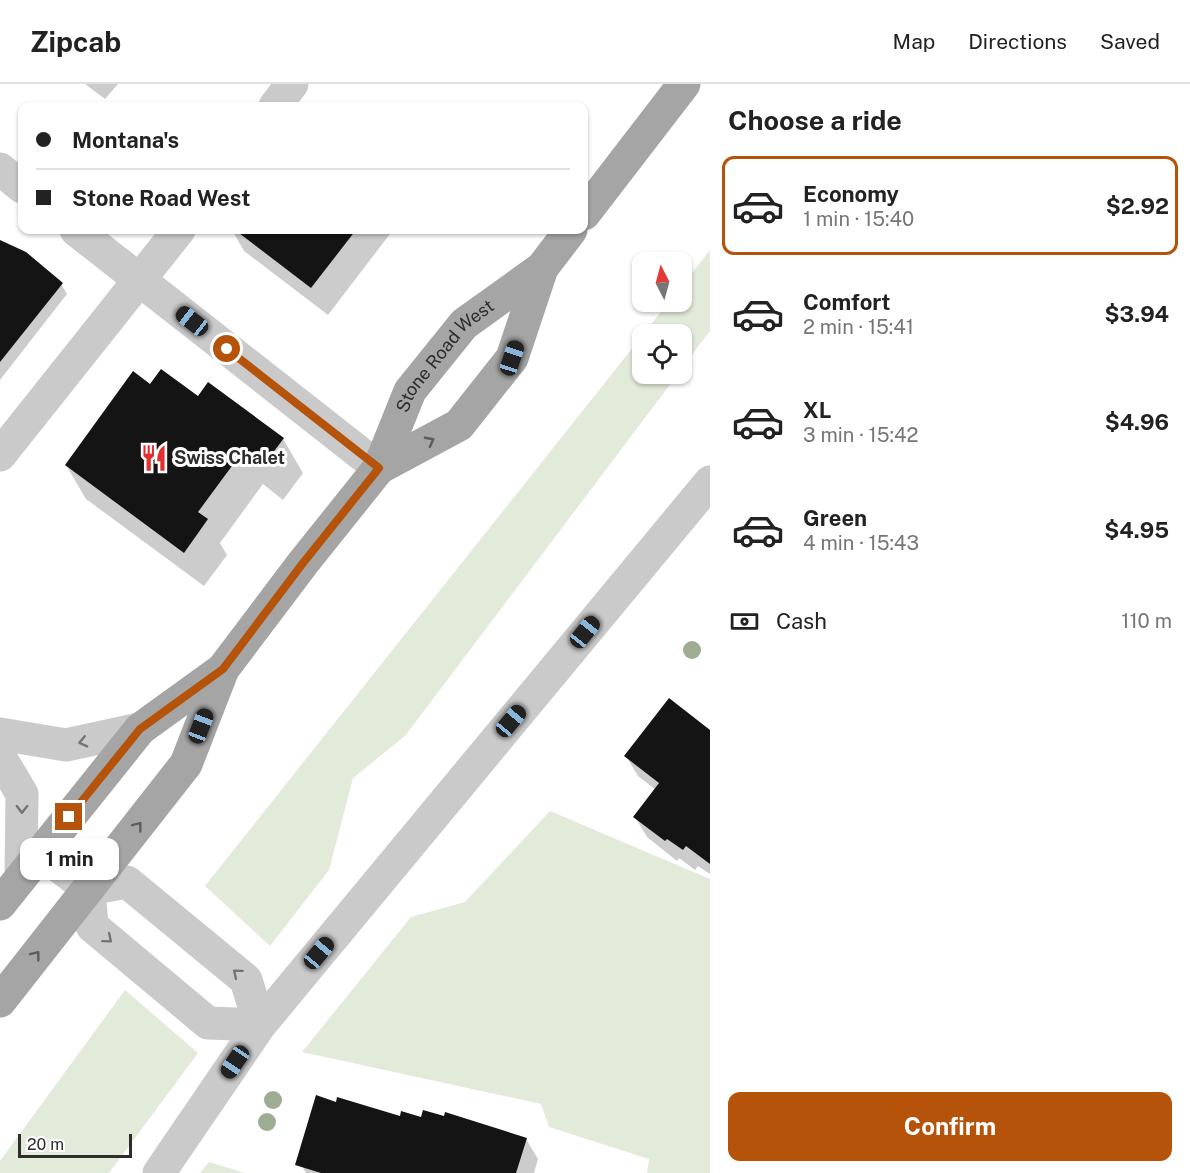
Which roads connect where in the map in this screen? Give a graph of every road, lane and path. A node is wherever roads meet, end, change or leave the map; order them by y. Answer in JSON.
{"nodes":[{"id":1,"x":292,"y":84,"type":"edge"},
{"id":2,"x":684,"y":84,"type":"edge"},
{"id":3,"x":278,"y":102,"type":"edge"},
{"id":4,"x":0,"y":169,"type":"edge"},
{"id":5,"x":18,"y":184,"type":"edge"},
{"id":6,"x":588,"y":209,"type":"edge"},
{"id":7,"x":81,"y":234,"type":"edge"},
{"id":8,"x":176,"y":234,"type":"edge"},
{"id":9,"x":568,"y":234,"type":"edge"},
{"id":10,"x":542,"y":268,"type":"junction"},
{"id":11,"x":140,"y":280,"type":"junction"},
{"id":12,"x":0,"y":454,"type":"edge"},
{"id":13,"x":379,"y":468,"type":"junction"},
{"id":14,"x":710,"y":482,"type":"edge"},
{"id":15,"x":223,"y":669,"type":"junction"},
{"id":16,"x":140,"y":729,"type":"junction"},
{"id":17,"x":0,"y":734,"type":"edge"},
{"id":18,"x":0,"y":757,"type":"edge"},
{"id":19,"x":41,"y":853,"type":"junction"},
{"id":20,"x":21,"y":878,"type":"junction"},
{"id":21,"x":89,"y":889,"type":"junction"},
{"id":22,"x":0,"y":904,"type":"edge"},
{"id":23,"x":0,"y":1001,"type":"edge"},
{"id":24,"x":260,"y":1024,"type":"junction"},
{"id":25,"x":159,"y":1173,"type":"edge"}],
"edges":[{"from":1,"to":3,"type":"lane"},
{"from":2,"to":6,"type":"main road"},
{"from":4,"to":5,"type":"lane"},
{"from":7,"to":11,"type":"lane"},
{"from":8,"to":11,"type":"lane"},
{"from":9,"to":10,"type":"main road","name":"Stone Road West"},
{"from":10,"to":13,"type":"main road","name":"Stone Road West"},
{"from":13,"to":10,"type":"main road","name":"Stone Road West","one_way":true},
{"from":11,"to":12,"type":"lane"},
{"from":11,"to":13,"type":"lane"},
{"from":13,"to":15,"type":"main road","name":"Stone Road West"},
{"from":14,"to":24,"type":"lane"},
{"from":15,"to":16,"type":"main road","name":"Stone Road West"},
{"from":21,"to":15,"type":"main road","name":"Stone Road West","one_way":true},
{"from":16,"to":17,"type":"lane","one_way":true},
{"from":16,"to":19,"type":"main road","name":"Stone Road West"},
{"from":18,"to":20,"type":"lane","one_way":true},
{"from":19,"to":20,"type":"main road","name":"Stone Road West"},
{"from":19,"to":21,"type":"lane"},
{"from":20,"to":22,"type":"main road","name":"Stone Road West"},
{"from":23,"to":21,"type":"main road","name":"Stone Road West","one_way":true},
{"from":24,"to":21,"type":"lane","one_way":true},
{"from":21,"to":24,"type":"lane","one_way":true},
{"from":24,"to":25,"type":"lane"}]}
